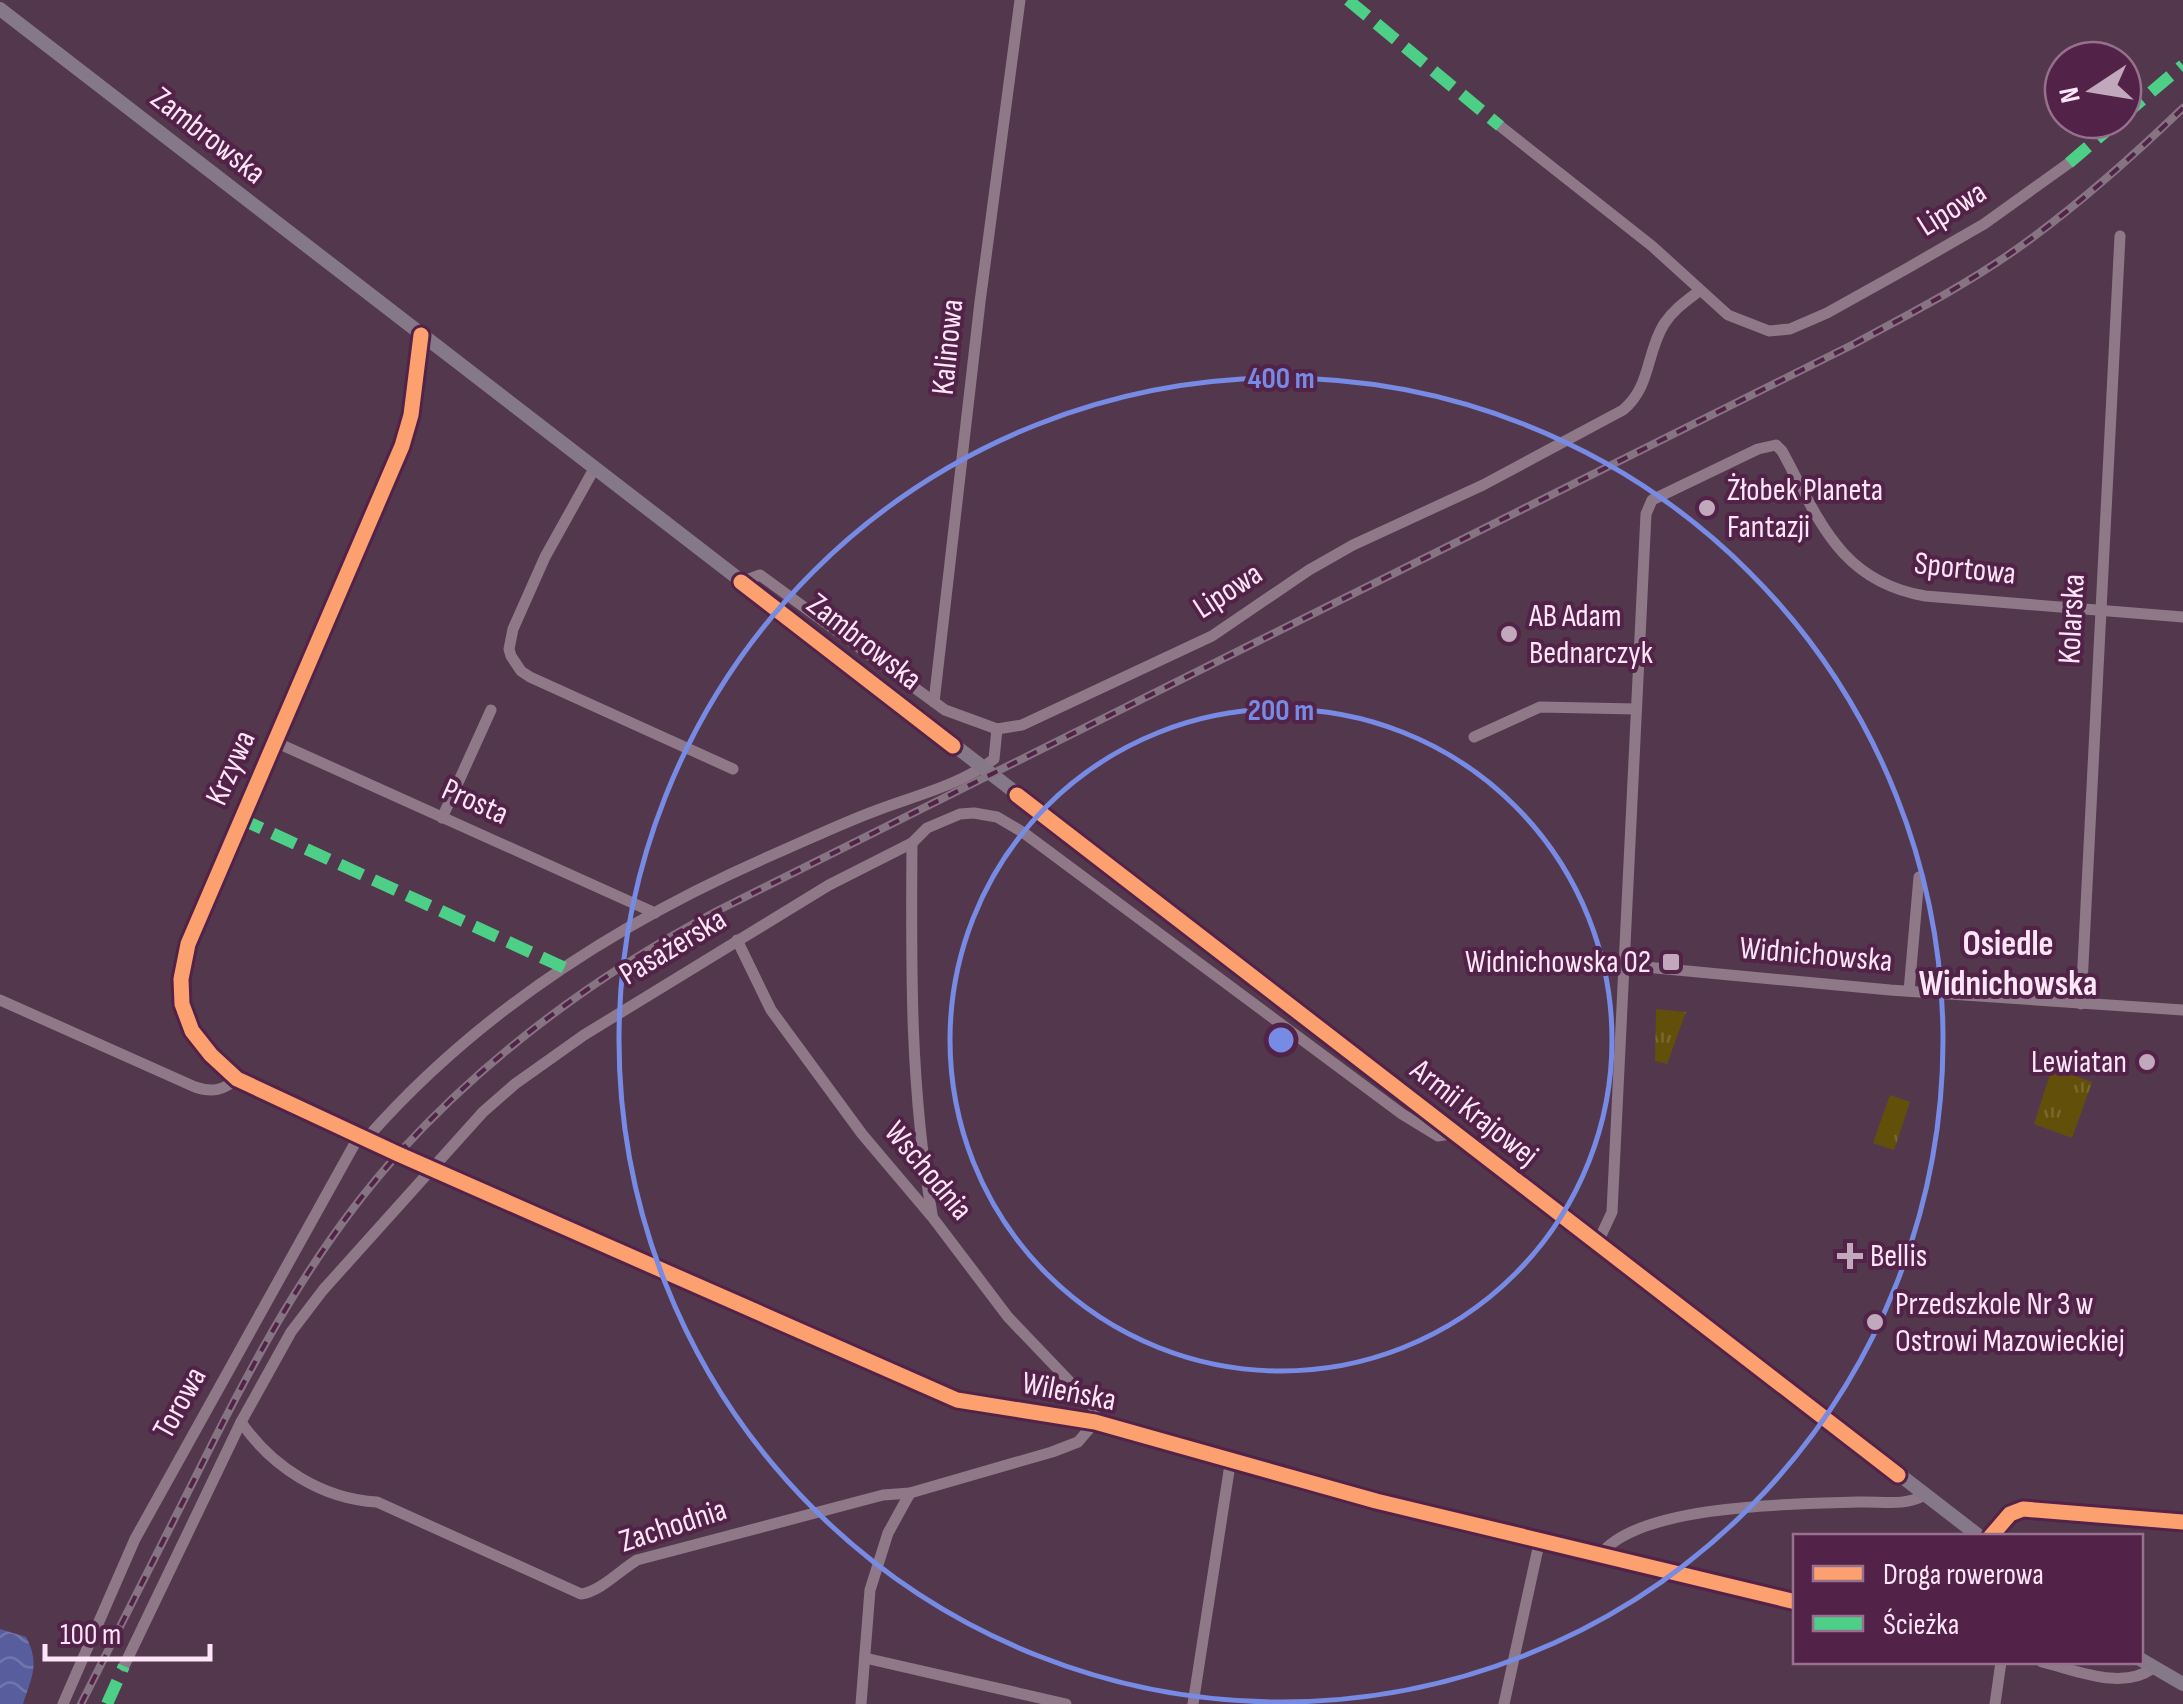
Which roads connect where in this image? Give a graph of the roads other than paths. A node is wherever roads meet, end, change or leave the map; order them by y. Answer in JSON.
{"nodes":[{"id":1,"x":1020,"y":0,"type":"edge"},
{"id":2,"x":0,"y":10,"type":"edge"},
{"id":3,"x":1500,"y":126,"type":"dead end"},
{"id":4,"x":2069,"y":163,"type":"dead end"},
{"id":5,"x":2120,"y":236,"type":"dead end"},
{"id":6,"x":1699,"y":291,"type":"junction"},
{"id":7,"x":421,"y":335,"type":"junction"},
{"id":8,"x":594,"y":469,"type":"junction"},
{"id":9,"x":741,"y":582,"type":"junction"},
{"id":10,"x":2100,"y":610,"type":"junction"},
{"id":11,"x":2183,"y":617,"type":"edge"},
{"id":12,"x":934,"y":702,"type":"junction"},
{"id":13,"x":1636,"y":709,"type":"junction"},
{"id":14,"x":491,"y":710,"type":"dead end"},
{"id":15,"x":997,"y":729,"type":"junction"},
{"id":16,"x":1474,"y":737,"type":"dead end"},
{"id":17,"x":273,"y":741,"type":"junction"},
{"id":18,"x":733,"y":768,"type":"dead end"},
{"id":19,"x":1017,"y":794,"type":"joint"},
{"id":20,"x":442,"y":818,"type":"junction"},
{"id":21,"x":912,"y":843,"type":"junction"},
{"id":22,"x":1918,"y":876,"type":"dead end"},
{"id":23,"x":656,"y":912,"type":"junction"},
{"id":24,"x":736,"y":940,"type":"junction"},
{"id":25,"x":1624,"y":965,"type":"junction"},
{"id":26,"x":1909,"y":992,"type":"junction"},
{"id":27,"x":0,"y":1000,"type":"edge"},
{"id":28,"x":2081,"y":1004,"type":"junction"},
{"id":29,"x":2183,"y":1010,"type":"edge"},
{"id":30,"x":238,"y":1079,"type":"junction"},
{"id":31,"x":1455,"y":1134,"type":"junction"},
{"id":32,"x":363,"y":1137,"type":"junction"},
{"id":33,"x":433,"y":1170,"type":"junction"},
{"id":34,"x":933,"y":1218,"type":"junction"},
{"id":35,"x":1598,"y":1242,"type":"junction"},
{"id":36,"x":242,"y":1422,"type":"junction"},
{"id":37,"x":1095,"y":1422,"type":"junction"},
{"id":38,"x":1232,"y":1458,"type":"junction"},
{"id":39,"x":910,"y":1492,"type":"junction"},
{"id":40,"x":1925,"y":1495,"type":"junction"},
{"id":41,"x":2183,"y":1522,"type":"edge"},
{"id":42,"x":1976,"y":1534,"type":"edge"},
{"id":43,"x":1993,"y":1534,"type":"edge"},
{"id":44,"x":1540,"y":1539,"type":"junction"},
{"id":45,"x":1601,"y":1554,"type":"junction"},
{"id":46,"x":1793,"y":1601,"type":"edge"},
{"id":47,"x":865,"y":1658,"type":"junction"},
{"id":48,"x":2002,"y":1664,"type":"edge"},
{"id":49,"x":2051,"y":1664,"type":"edge"},
{"id":50,"x":2146,"y":1664,"type":"edge"},
{"id":51,"x":124,"y":1666,"type":"dead end"},
{"id":52,"x":2183,"y":1684,"type":"edge"},
{"id":53,"x":62,"y":1704,"type":"edge"},
{"id":54,"x":861,"y":1704,"type":"edge"},
{"id":55,"x":1066,"y":1704,"type":"edge"},
{"id":56,"x":1193,"y":1704,"type":"edge"},
{"id":57,"x":1504,"y":1704,"type":"edge"},
{"id":58,"x":1995,"y":1704,"type":"edge"}],
"edges":[{"from":1,"to":12,"type":"street","name":"Kalinowa"},
{"from":2,"to":7,"type":"main road","name":"Zambrowska"},
{"from":3,"to":6,"type":"street","name":"Lipowa"},
{"from":4,"to":6,"type":"street","name":"Lipowa"},
{"from":5,"to":10,"type":"street","name":"Kolarska"},
{"from":6,"to":15,"type":"street","name":"Lipowa"},
{"from":7,"to":8,"type":"main road","name":"Zambrowska"},
{"from":7,"to":17,"type":"street","name":"Krzywa"},
{"from":8,"to":9,"type":"main road","name":"Zambrowska"},
{"from":8,"to":18,"type":"street"},
{"from":9,"to":12,"type":"street"},
{"from":9,"to":19,"type":"main road","name":"Zambrowska"},
{"from":10,"to":11,"type":"street","name":"Sportowa"},
{"from":10,"to":13,"type":"street","name":"Sportowa"},
{"from":10,"to":28,"type":"street","name":"Kolarska"},
{"from":12,"to":15,"type":"street"},
{"from":13,"to":16,"type":"street"},
{"from":13,"to":25,"type":"street"},
{"from":14,"to":20,"type":"street"},
{"from":15,"to":23,"type":"street","name":"Torowa"},
{"from":17,"to":20,"type":"street","name":"Prosta"},
{"from":17,"to":30,"type":"street","name":"Krzywa"},
{"from":19,"to":31,"type":"main road","name":"Armii Krajowej"},
{"from":20,"to":23,"type":"street","name":"Prosta"},
{"from":21,"to":24,"type":"street","name":"Pasażerska"},
{"from":21,"to":31,"type":"street","name":"Pasażerska"},
{"from":21,"to":34,"type":"street"},
{"from":22,"to":26,"type":"street"},
{"from":23,"to":32,"type":"street","name":"Torowa"},
{"from":24,"to":33,"type":"street","name":"Pasażerska"},
{"from":24,"to":34,"type":"street","name":"Wschodnia"},
{"from":25,"to":26,"type":"street","name":"Widnichowska"},
{"from":25,"to":35,"type":"street"},
{"from":26,"to":28,"type":"street","name":"Widnichowska"},
{"from":27,"to":30,"type":"street"},
{"from":28,"to":29,"type":"street","name":"Widnichowska"},
{"from":30,"to":32,"type":"street","name":"Krzywa"},
{"from":31,"to":35,"type":"main road","name":"Armii Krajowej"},
{"from":32,"to":33,"type":"street","name":"Wileńska"},
{"from":32,"to":53,"type":"street","name":"Torowa"},
{"from":33,"to":36,"type":"street","name":"Pasażerska"},
{"from":33,"to":37,"type":"street","name":"Wileńska"},
{"from":34,"to":37,"type":"street","name":"Wschodnia"},
{"from":35,"to":40,"type":"main road","name":"Armii Krajowej"},
{"from":36,"to":39,"type":"street","name":"Zachodnia"},
{"from":36,"to":51,"type":"street","name":"Pasażerska"},
{"from":37,"to":38,"type":"street","name":"Wileńska"},
{"from":37,"to":39,"type":"street","name":"Zachodnia"},
{"from":38,"to":44,"type":"street","name":"Wileńska"},
{"from":38,"to":56,"type":"street"},
{"from":39,"to":47,"type":"street"},
{"from":40,"to":42,"type":"main road","name":"Armii Krajowej"},
{"from":40,"to":45,"type":"street"},
{"from":41,"to":43,"type":"street"},
{"from":44,"to":45,"type":"street","name":"Wileńska"},
{"from":44,"to":57,"type":"street"},
{"from":45,"to":46,"type":"street","name":"Wileńska"},
{"from":47,"to":54,"type":"street"},
{"from":47,"to":55,"type":"street"},
{"from":48,"to":58,"type":"street"},
{"from":49,"to":50,"type":"street"},
{"from":50,"to":52,"type":"main road"}]}
